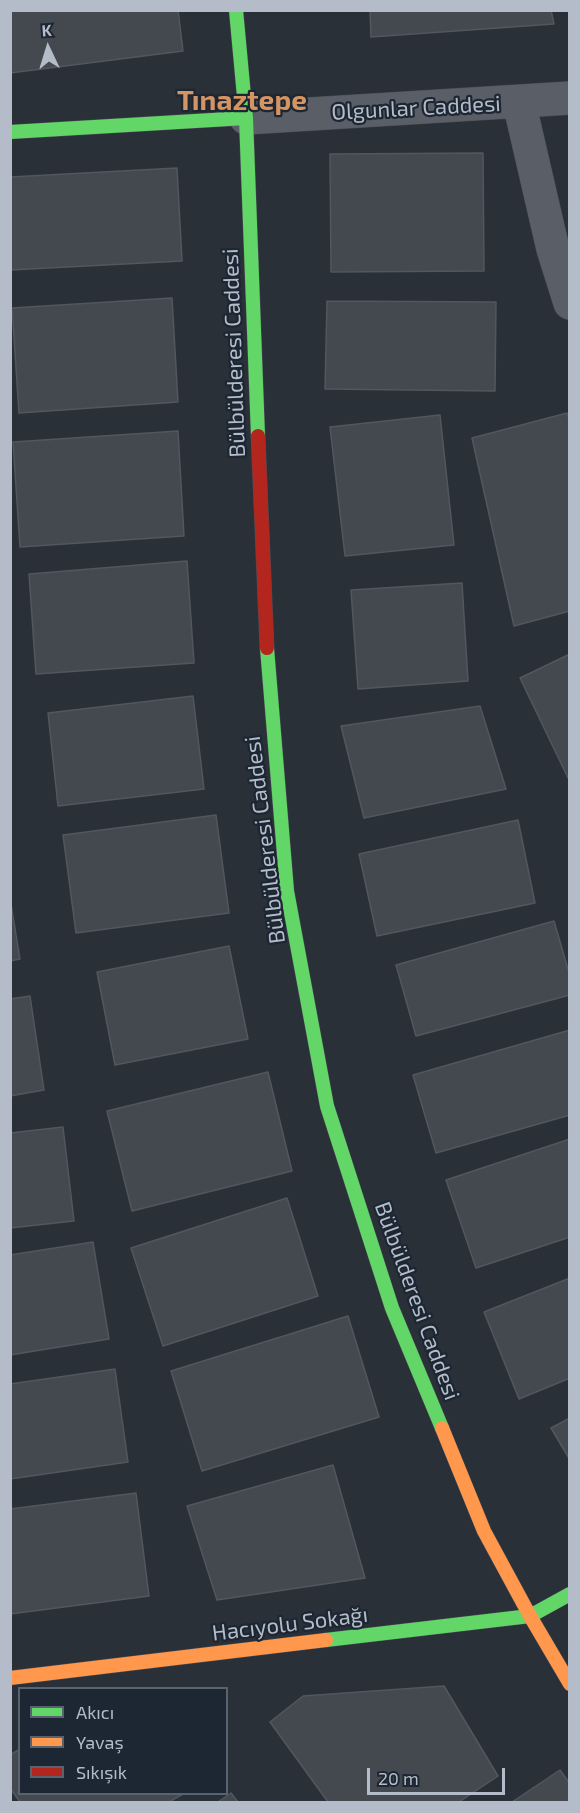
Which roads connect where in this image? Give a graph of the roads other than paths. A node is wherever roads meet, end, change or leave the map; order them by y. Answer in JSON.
{"nodes":[{"id":1,"x":236,"y":10,"type":"edge"},
{"id":2,"x":570,"y":98,"type":"edge"},
{"id":3,"x":519,"y":102,"type":"junction"},
{"id":4,"x":246,"y":118,"type":"junction"},
{"id":5,"x":10,"y":132,"type":"edge"},
{"id":6,"x":570,"y":303,"type":"edge"},
{"id":7,"x":570,"y":1594,"type":"edge"},
{"id":8,"x":530,"y":1616,"type":"junction"},
{"id":9,"x":10,"y":1678,"type":"edge"},
{"id":10,"x":570,"y":1684,"type":"edge"}],
"edges":[{"from":1,"to":4,"type":"main road","name":"Bülbülderesi Caddesi"},
{"from":2,"to":3,"type":"street","name":"Olgunlar Caddesi"},
{"from":3,"to":4,"type":"street","name":"Olgunlar Caddesi"},
{"from":3,"to":6,"type":"street"},
{"from":4,"to":5,"type":"main road","name":"Olgunlar Caddesi"},
{"from":4,"to":8,"type":"main road","name":"Bülbülderesi Caddesi"},
{"from":7,"to":8,"type":"main road","name":"Hacıyolu Sokağı"},
{"from":8,"to":9,"type":"main road","name":"Hacıyolu Sokağı"},
{"from":8,"to":10,"type":"main road","name":"Bülbülderesi Caddesi"}]}
